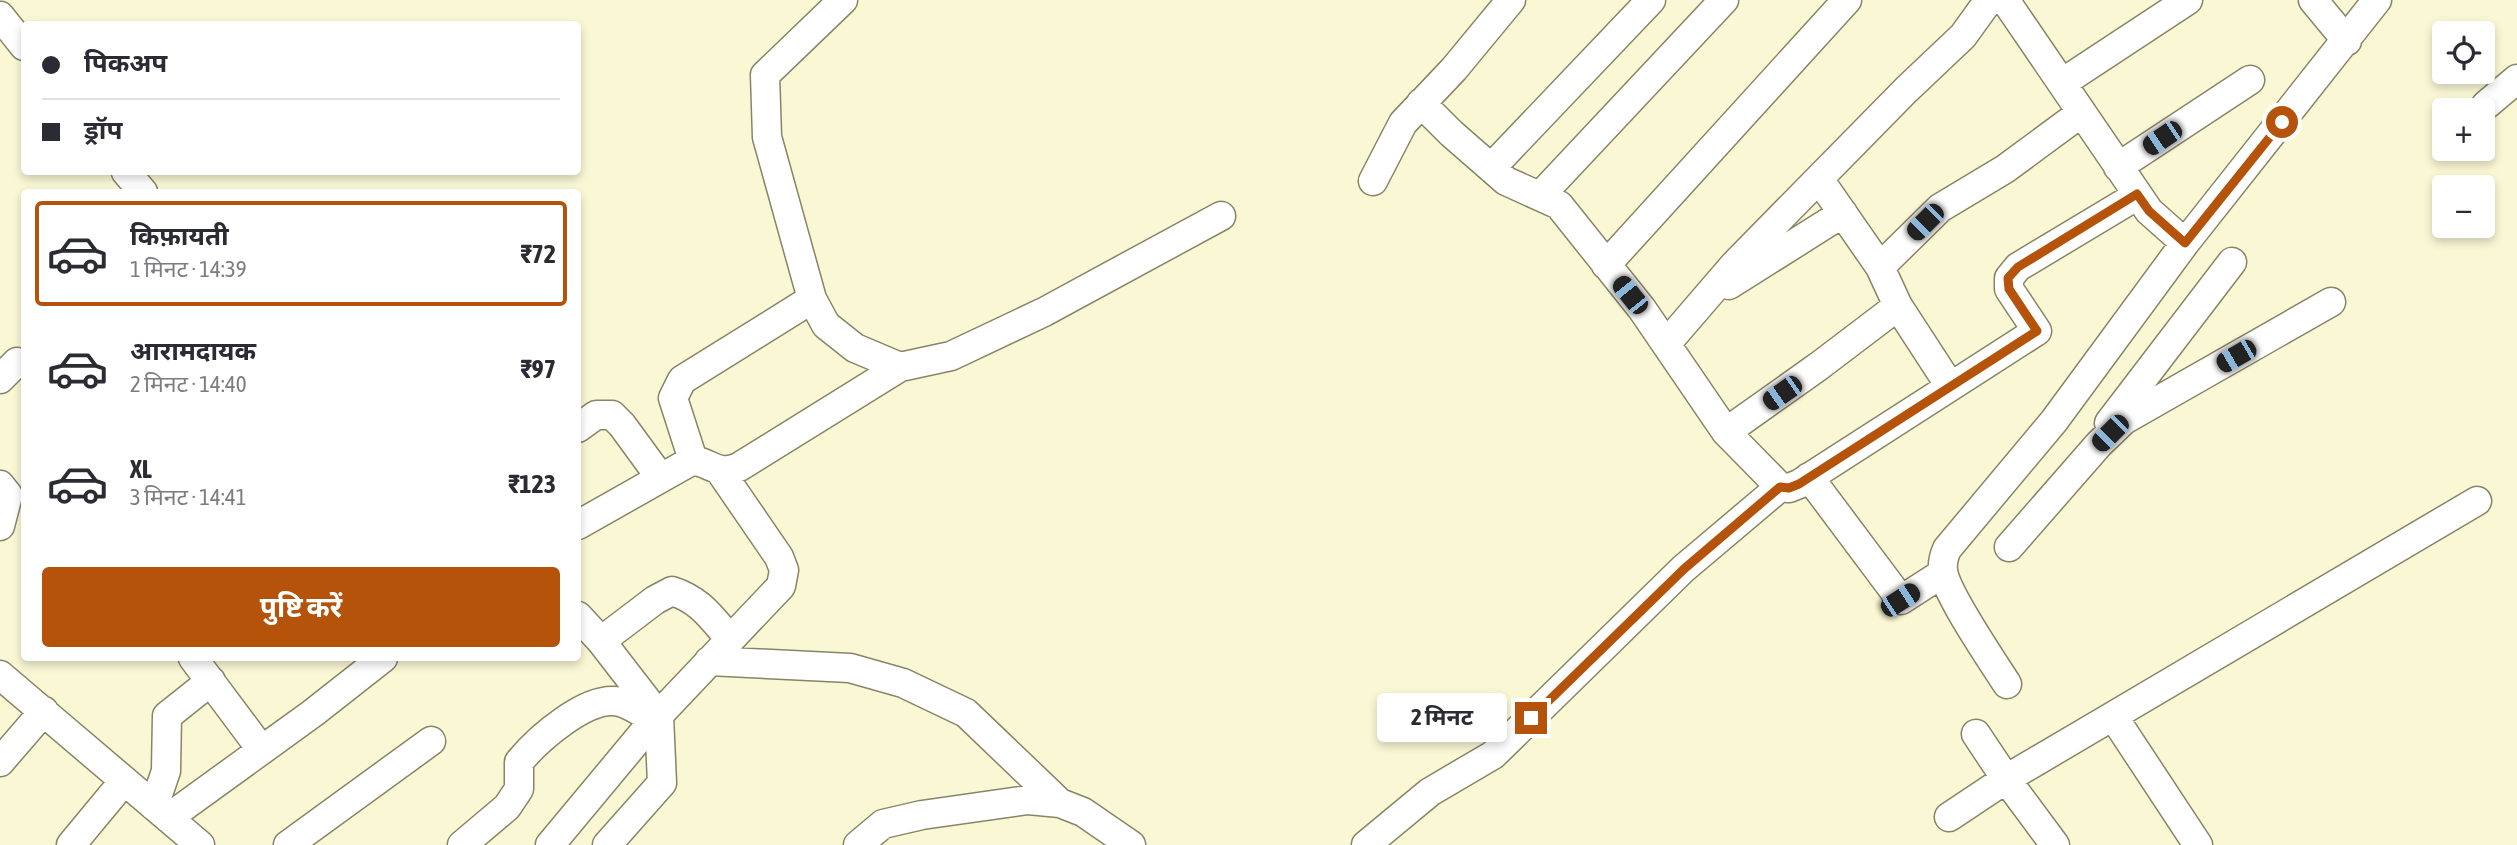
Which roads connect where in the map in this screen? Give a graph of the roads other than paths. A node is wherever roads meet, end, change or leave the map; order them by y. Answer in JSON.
{"nodes":[{"id":1,"x":842,"y":0,"type":"edge"},
{"id":2,"x":1511,"y":0,"type":"edge"},
{"id":3,"x":1651,"y":0,"type":"edge"},
{"id":4,"x":1724,"y":0,"type":"edge"},
{"id":5,"x":1847,"y":0,"type":"edge"},
{"id":6,"x":1989,"y":0,"type":"edge"},
{"id":7,"x":2005,"y":0,"type":"edge"},
{"id":8,"x":2188,"y":0,"type":"edge"},
{"id":9,"x":2313,"y":0,"type":"edge"},
{"id":10,"x":2377,"y":0,"type":"edge"},
{"id":11,"x":0,"y":16,"type":"edge"},
{"id":12,"x":2347,"y":41,"type":"junction"},
{"id":13,"x":21,"y":43,"type":"edge"},
{"id":14,"x":2517,"y":79,"type":"edge"},
{"id":15,"x":2250,"y":80,"type":"dead end"},
{"id":16,"x":2062,"y":83,"type":"junction"},
{"id":17,"x":2494,"y":98,"type":"edge"},
{"id":18,"x":1421,"y":103,"type":"junction"},
{"id":19,"x":2081,"y":113,"type":"junction"},
{"id":20,"x":2118,"y":167,"type":"junction"},
{"id":21,"x":1491,"y":168,"type":"junction"},
{"id":22,"x":129,"y":175,"type":"edge"},
{"id":23,"x":1819,"y":179,"type":"junction"},
{"id":24,"x":1373,"y":181,"type":"dead end"},
{"id":25,"x":140,"y":189,"type":"edge"},
{"id":26,"x":2137,"y":194,"type":"junction"},
{"id":27,"x":1540,"y":196,"type":"junction"},
{"id":28,"x":1843,"y":213,"type":"junction"},
{"id":29,"x":1221,"y":216,"type":"dead end"},
{"id":30,"x":2185,"y":243,"type":"junction"},
{"id":31,"x":2232,"y":262,"type":"dead end"},
{"id":32,"x":1606,"y":265,"type":"junction"},
{"id":33,"x":1880,"y":267,"type":"junction"},
{"id":34,"x":812,"y":299,"type":"junction"},
{"id":35,"x":2331,"y":302,"type":"dead end"},
{"id":36,"x":1700,"y":304,"type":"junction"},
{"id":37,"x":1898,"y":306,"type":"junction"},
{"id":38,"x":1667,"y":343,"type":"junction"},
{"id":39,"x":900,"y":367,"type":"junction"},
{"id":40,"x":1950,"y":386,"type":"junction"},
{"id":41,"x":2069,"y":401,"type":"junction"},
{"id":42,"x":581,"y":426,"type":"edge"},
{"id":43,"x":2108,"y":430,"type":"junction"},
{"id":44,"x":1726,"y":432,"type":"junction"},
{"id":45,"x":693,"y":460,"type":"junction"},
{"id":46,"x":720,"y":471,"type":"junction"},
{"id":47,"x":660,"y":477,"type":"junction"},
{"id":48,"x":1809,"y":477,"type":"junction"},
{"id":49,"x":11,"y":486,"type":"edge"},
{"id":50,"x":1780,"y":487,"type":"junction"},
{"id":51,"x":2477,"y":501,"type":"dead end"},
{"id":52,"x":581,"y":523,"type":"edge"},
{"id":53,"x":0,"y":526,"type":"edge"},
{"id":54,"x":2009,"y":547,"type":"dead end"},
{"id":55,"x":1942,"y":573,"type":"junction"},
{"id":56,"x":581,"y":619,"type":"edge"},
{"id":57,"x":730,"y":638,"type":"junction"},
{"id":58,"x":601,"y":641,"type":"junction"},
{"id":59,"x":195,"y":661,"type":"edge"},
{"id":60,"x":379,"y":661,"type":"edge"},
{"id":61,"x":709,"y":662,"type":"junction"},
{"id":62,"x":0,"y":675,"type":"edge"},
{"id":63,"x":211,"y":681,"type":"junction"},
{"id":64,"x":2007,"y":684,"type":"dead end"},
{"id":65,"x":44,"y":711,"type":"junction"},
{"id":66,"x":2113,"y":716,"type":"junction"},
{"id":67,"x":657,"y":718,"type":"junction"},
{"id":68,"x":1976,"y":734,"type":"dead end"},
{"id":69,"x":431,"y":741,"type":"dead end"},
{"id":70,"x":261,"y":749,"type":"junction"},
{"id":71,"x":0,"y":762,"type":"edge"},
{"id":72,"x":2006,"y":779,"type":"junction"},
{"id":73,"x":124,"y":781,"type":"junction"},
{"id":74,"x":1060,"y":803,"type":"junction"},
{"id":75,"x":161,"y":812,"type":"junction"},
{"id":76,"x":1948,"y":817,"type":"dead end"},
{"id":77,"x":198,"y":844,"type":"edge"},
{"id":78,"x":71,"y":845,"type":"edge"},
{"id":79,"x":288,"y":845,"type":"edge"},
{"id":80,"x":462,"y":845,"type":"edge"},
{"id":81,"x":550,"y":845,"type":"edge"},
{"id":82,"x":607,"y":845,"type":"edge"},
{"id":83,"x":858,"y":845,"type":"edge"},
{"id":84,"x":1131,"y":845,"type":"edge"},
{"id":85,"x":1366,"y":845,"type":"edge"},
{"id":86,"x":2055,"y":845,"type":"edge"},
{"id":87,"x":2198,"y":845,"type":"edge"}],
"edges":[{"from":1,"to":34,"type":"street"},
{"from":2,"to":18,"type":"street"},
{"from":3,"to":21,"type":"street"},
{"from":4,"to":27,"type":"street"},
{"from":5,"to":32,"type":"street"},
{"from":6,"to":23,"type":"street"},
{"from":7,"to":16,"type":"street"},
{"from":8,"to":16,"type":"street"},
{"from":9,"to":12,"type":"street"},
{"from":10,"to":12,"type":"street"},
{"from":11,"to":13,"type":"street"},
{"from":12,"to":30,"type":"street"},
{"from":14,"to":17,"type":"street"},
{"from":15,"to":20,"type":"street"},
{"from":16,"to":19,"type":"street"},
{"from":18,"to":21,"type":"street"},
{"from":18,"to":24,"type":"street"},
{"from":19,"to":20,"type":"street"},
{"from":19,"to":33,"type":"street"},
{"from":20,"to":26,"type":"street"},
{"from":21,"to":27,"type":"street"},
{"from":22,"to":25,"type":"street"},
{"from":23,"to":28,"type":"street"},
{"from":23,"to":36,"type":"street"},
{"from":26,"to":30,"type":"street"},
{"from":26,"to":40,"type":"street"},
{"from":27,"to":32,"type":"street"},
{"from":28,"to":33,"type":"street"},
{"from":28,"to":36,"type":"street"},
{"from":29,"to":39,"type":"street"},
{"from":30,"to":41,"type":"street"},
{"from":31,"to":43,"type":"street"},
{"from":32,"to":38,"type":"street"},
{"from":33,"to":37,"type":"street"},
{"from":34,"to":39,"type":"street"},
{"from":34,"to":45,"type":"street"},
{"from":35,"to":43,"type":"street"},
{"from":36,"to":38,"type":"street"},
{"from":37,"to":40,"type":"street"},
{"from":37,"to":44,"type":"street"},
{"from":38,"to":44,"type":"street"},
{"from":39,"to":46,"type":"street"},
{"from":40,"to":48,"type":"street"},
{"from":41,"to":43,"type":"street"},
{"from":41,"to":55,"type":"street"},
{"from":42,"to":47,"type":"street"},
{"from":43,"to":54,"type":"street"},
{"from":44,"to":50,"type":"street"},
{"from":45,"to":46,"type":"street"},
{"from":45,"to":47,"type":"street"},
{"from":46,"to":57,"type":"street"},
{"from":47,"to":52,"type":"street"},
{"from":48,"to":50,"type":"street"},
{"from":48,"to":55,"type":"street"},
{"from":49,"to":53,"type":"street"},
{"from":50,"to":85,"type":"street"},
{"from":51,"to":66,"type":"street"},
{"from":55,"to":64,"type":"street"},
{"from":56,"to":58,"type":"street"},
{"from":57,"to":58,"type":"street"},
{"from":57,"to":61,"type":"street"},
{"from":58,"to":67,"type":"street"},
{"from":59,"to":63,"type":"street"},
{"from":60,"to":70,"type":"street"},
{"from":61,"to":67,"type":"street"},
{"from":61,"to":74,"type":"street"},
{"from":62,"to":65,"type":"street"},
{"from":63,"to":70,"type":"street"},
{"from":63,"to":75,"type":"street"},
{"from":65,"to":71,"type":"street"},
{"from":65,"to":73,"type":"street"},
{"from":66,"to":72,"type":"street"},
{"from":66,"to":87,"type":"street"},
{"from":67,"to":80,"type":"street"},
{"from":67,"to":81,"type":"street"},
{"from":67,"to":82,"type":"street"},
{"from":68,"to":72,"type":"street"},
{"from":69,"to":79,"type":"street"},
{"from":70,"to":75,"type":"street"},
{"from":72,"to":76,"type":"street"},
{"from":72,"to":86,"type":"street"},
{"from":73,"to":75,"type":"street"},
{"from":73,"to":78,"type":"street"},
{"from":74,"to":83,"type":"street"},
{"from":74,"to":84,"type":"street"},
{"from":75,"to":77,"type":"street"}]}
